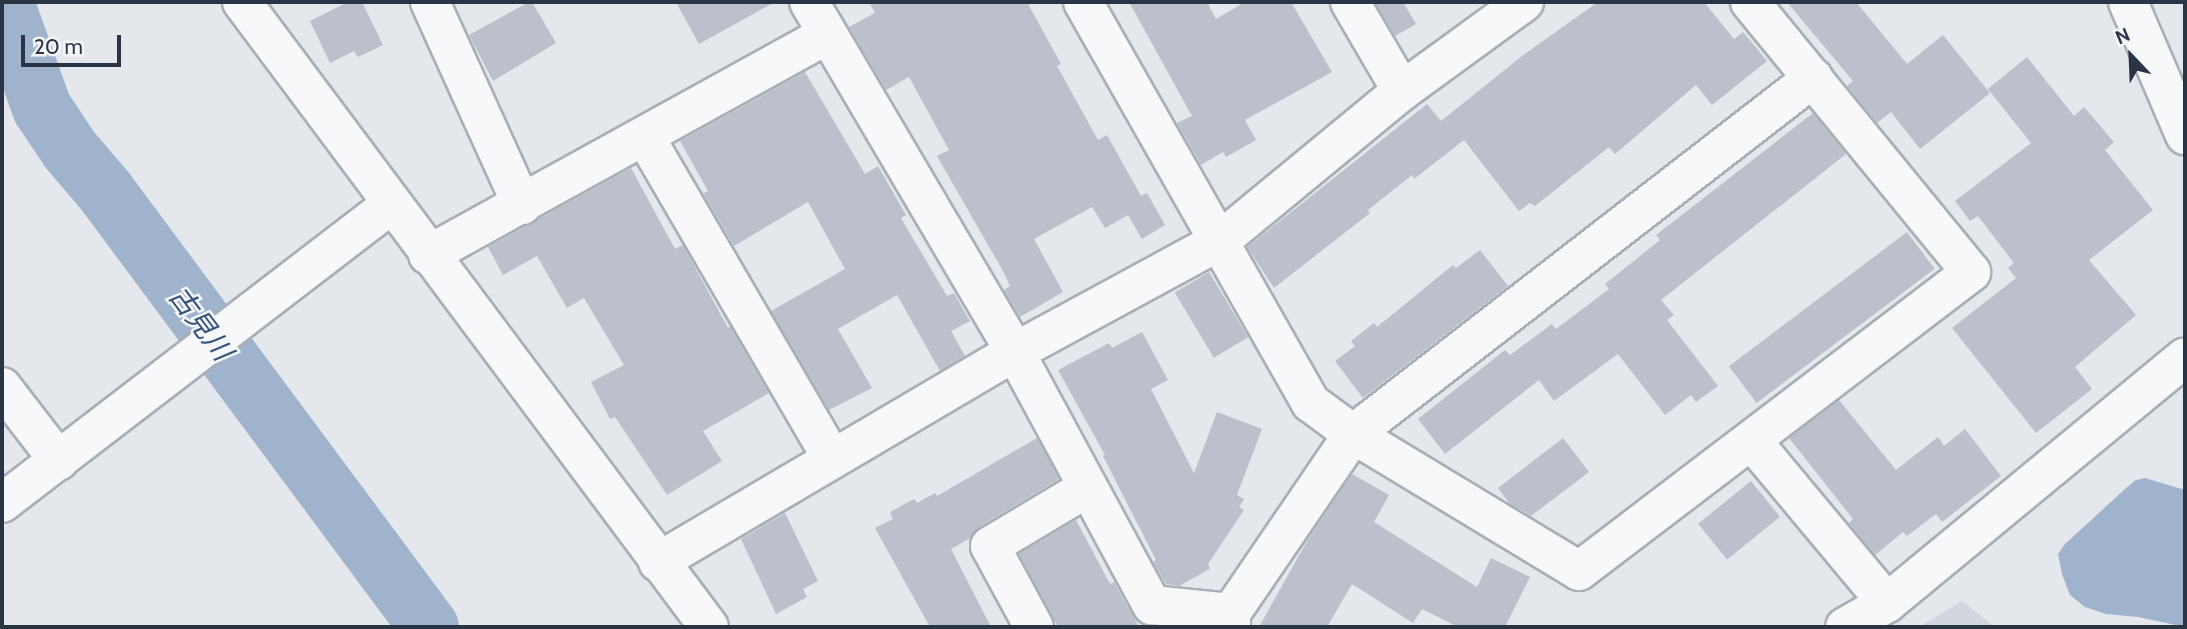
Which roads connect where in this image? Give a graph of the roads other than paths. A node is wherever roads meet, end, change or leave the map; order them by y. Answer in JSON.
{"nodes":[{"id":1,"x":242,"y":2,"type":"edge"},
{"id":2,"x":430,"y":2,"type":"edge"},
{"id":3,"x":810,"y":2,"type":"edge"},
{"id":4,"x":1083,"y":2,"type":"edge"},
{"id":5,"x":1350,"y":2,"type":"edge"},
{"id":6,"x":1524,"y":2,"type":"edge"},
{"id":7,"x":1750,"y":2,"type":"edge"},
{"id":8,"x":2128,"y":2,"type":"edge"},
{"id":9,"x":827,"y":35,"type":"junction"},
{"id":10,"x":1813,"y":78,"type":"junction"},
{"id":11,"x":1402,"y":91,"type":"junction"},
{"id":12,"x":2185,"y":135,"type":"edge"},
{"id":13,"x":645,"y":137,"type":"junction"},
{"id":14,"x":391,"y":205,"type":"junction"},
{"id":15,"x":522,"y":205,"type":"junction"},
{"id":16,"x":1221,"y":240,"type":"junction"},
{"id":17,"x":428,"y":255,"type":"junction"},
{"id":18,"x":1015,"y":352,"type":"junction"},
{"id":19,"x":2185,"y":358,"type":"edge"},
{"id":20,"x":2,"y":387,"type":"edge"},
{"id":21,"x":1353,"y":433,"type":"junction"},
{"id":22,"x":1752,"y":441,"type":"junction"},
{"id":23,"x":832,"y":458,"type":"junction"},
{"id":24,"x":58,"y":461,"type":"junction"},
{"id":25,"x":1087,"y":488,"type":"junction"},
{"id":26,"x":2,"y":503,"type":"edge"},
{"id":27,"x":658,"y":562,"type":"junction"},
{"id":28,"x":1887,"y":604,"type":"junction"},
{"id":29,"x":1231,"y":620,"type":"edge"},
{"id":30,"x":709,"y":627,"type":"edge"},
{"id":31,"x":1034,"y":627,"type":"edge"},
{"id":32,"x":1845,"y":627,"type":"edge"}],
"edges":[{"from":1,"to":14,"type":"street"},
{"from":2,"to":15,"type":"street"},
{"from":3,"to":9,"type":"street"},
{"from":4,"to":16,"type":"street"},
{"from":5,"to":11,"type":"street"},
{"from":6,"to":11,"type":"street"},
{"from":7,"to":10,"type":"street"},
{"from":8,"to":12,"type":"street"},
{"from":9,"to":13,"type":"street"},
{"from":9,"to":18,"type":"street"},
{"from":10,"to":21,"type":"street"},
{"from":10,"to":22,"type":"street"},
{"from":11,"to":16,"type":"street"},
{"from":13,"to":15,"type":"street"},
{"from":13,"to":23,"type":"street"},
{"from":14,"to":17,"type":"street"},
{"from":14,"to":24,"type":"street"},
{"from":15,"to":17,"type":"street"},
{"from":16,"to":18,"type":"street"},
{"from":16,"to":21,"type":"street"},
{"from":17,"to":27,"type":"street"},
{"from":18,"to":23,"type":"street"},
{"from":18,"to":25,"type":"street"},
{"from":19,"to":28,"type":"street"},
{"from":20,"to":24,"type":"street"},
{"from":21,"to":22,"type":"street"},
{"from":21,"to":29,"type":"street"},
{"from":22,"to":28,"type":"street"},
{"from":23,"to":27,"type":"street"},
{"from":24,"to":26,"type":"street"},
{"from":25,"to":29,"type":"street"},
{"from":25,"to":31,"type":"street"},
{"from":27,"to":30,"type":"street"},
{"from":28,"to":32,"type":"street"}]}
